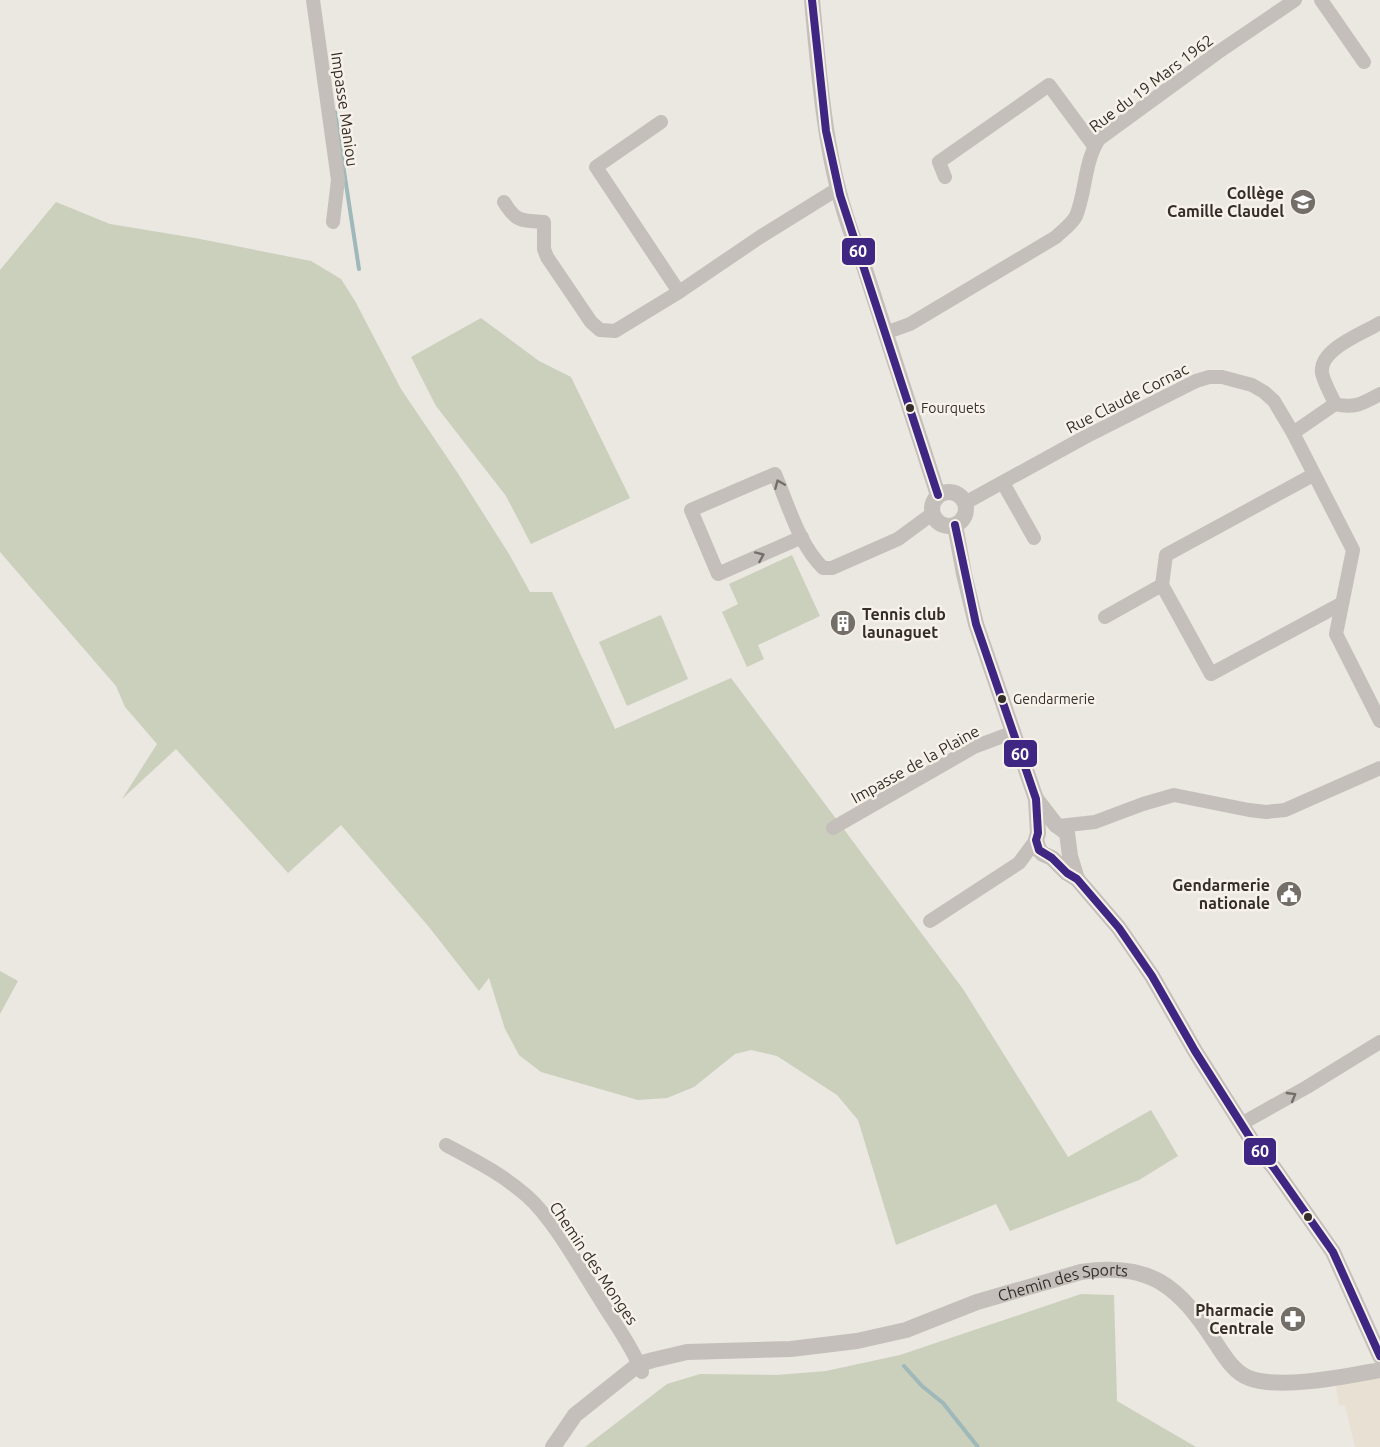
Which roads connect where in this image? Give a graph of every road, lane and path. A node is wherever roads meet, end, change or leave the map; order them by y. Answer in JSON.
{"nodes":[{"id":1,"x":313,"y":0,"type":"edge"},
{"id":2,"x":812,"y":0,"type":"edge"},
{"id":3,"x":1295,"y":0,"type":"edge"},
{"id":4,"x":1321,"y":0,"type":"edge"},
{"id":5,"x":1364,"y":62,"type":"dead end"},
{"id":6,"x":661,"y":122,"type":"dead end"},
{"id":7,"x":1094,"y":146,"type":"junction"},
{"id":8,"x":945,"y":177,"type":"dead end"},
{"id":9,"x":839,"y":188,"type":"junction"},
{"id":10,"x":504,"y":202,"type":"dead end"},
{"id":11,"x":333,"y":222,"type":"dead end"},
{"id":12,"x":679,"y":292,"type":"junction"},
{"id":13,"x":1380,"y":323,"type":"edge"},
{"id":14,"x":885,"y":333,"type":"junction"},
{"id":15,"x":1380,"y":394,"type":"edge"},
{"id":16,"x":1335,"y":404,"type":"junction"},
{"id":17,"x":1293,"y":433,"type":"junction"},
{"id":18,"x":1314,"y":475,"type":"junction"},
{"id":19,"x":1003,"y":483,"type":"junction"},
{"id":20,"x":938,"y":495,"type":"junction"},
{"id":21,"x":965,"y":503,"type":"junction"},
{"id":22,"x":932,"y":514,"type":"junction"},
{"id":23,"x":955,"y":525,"type":"junction"},
{"id":24,"x":802,"y":537,"type":"junction"},
{"id":25,"x":1034,"y":538,"type":"dead end"},
{"id":26,"x":1162,"y":585,"type":"junction"},
{"id":27,"x":1341,"y":604,"type":"junction"},
{"id":28,"x":1105,"y":617,"type":"dead end"},
{"id":29,"x":1380,"y":721,"type":"edge"},
{"id":30,"x":1014,"y":732,"type":"junction"},
{"id":31,"x":1380,"y":768,"type":"edge"},
{"id":32,"x":1036,"y":799,"type":"junction"},
{"id":33,"x":1095,"y":822,"type":"junction"},
{"id":34,"x":1058,"y":826,"type":"junction"},
{"id":35,"x":833,"y":828,"type":"dead end"},
{"id":36,"x":1037,"y":837,"type":"junction"},
{"id":37,"x":1068,"y":845,"type":"junction"},
{"id":38,"x":1050,"y":857,"type":"junction"},
{"id":39,"x":1019,"y":862,"type":"junction"},
{"id":40,"x":1077,"y":879,"type":"junction"},
{"id":41,"x":930,"y":921,"type":"dead end"},
{"id":42,"x":1380,"y":1042,"type":"edge"},
{"id":43,"x":1241,"y":1124,"type":"junction"},
{"id":44,"x":446,"y":1145,"type":"dead end"},
{"id":45,"x":1380,"y":1356,"type":"edge"},
{"id":46,"x":641,"y":1368,"type":"junction"},
{"id":47,"x":1380,"y":1370,"type":"edge"},
{"id":48,"x":556,"y":1442,"type":"edge"}],
"edges":[{"from":1,"to":11,"type":"street","name":"Impasse Maniou"},
{"from":2,"to":9,"type":"street"},
{"from":3,"to":7,"type":"street","name":"Rue du 19 Mars 1962"},
{"from":4,"to":5,"type":"street"},
{"from":6,"to":12,"type":"street"},
{"from":7,"to":8,"type":"street"},
{"from":7,"to":14,"type":"street","name":"Rue du 19 Mars 1962"},
{"from":9,"to":12,"type":"street"},
{"from":9,"to":14,"type":"street"},
{"from":10,"to":12,"type":"street"},
{"from":13,"to":16,"type":"street"},
{"from":14,"to":20,"type":"street"},
{"from":15,"to":16,"type":"street"},
{"from":16,"to":17,"type":"street"},
{"from":17,"to":18,"type":"street","name":"Rue Claude Cornac"},
{"from":17,"to":19,"type":"street","name":"Rue Claude Cornac"},
{"from":18,"to":26,"type":"street"},
{"from":18,"to":27,"type":"street","name":"Rue Claude Cornac"},
{"from":19,"to":21,"type":"street","name":"Rue Claude Cornac"},
{"from":19,"to":25,"type":"street"},
{"from":20,"to":21,"type":"street"},
{"from":20,"to":22,"type":"street"},
{"from":21,"to":23,"type":"street"},
{"from":22,"to":23,"type":"street"},
{"from":22,"to":24,"type":"street"},
{"from":23,"to":30,"type":"street"},
{"from":24,"to":24,"type":"street","one_way":true},
{"from":26,"to":27,"type":"street"},
{"from":26,"to":28,"type":"street"},
{"from":27,"to":29,"type":"street","name":"Rue Claude Cornac"},
{"from":30,"to":32,"type":"street"},
{"from":30,"to":35,"type":"street","name":"Impasse de la Plaine"},
{"from":31,"to":33,"type":"street"},
{"from":32,"to":34,"type":"street"},
{"from":32,"to":36,"type":"street"},
{"from":33,"to":34,"type":"street"},
{"from":33,"to":37,"type":"street"},
{"from":34,"to":36,"type":"street"},
{"from":34,"to":37,"type":"street"},
{"from":36,"to":38,"type":"street"},
{"from":36,"to":39,"type":"street"},
{"from":37,"to":38,"type":"street"},
{"from":37,"to":40,"type":"street"},
{"from":38,"to":39,"type":"street"},
{"from":38,"to":40,"type":"street"},
{"from":39,"to":41,"type":"street"},
{"from":40,"to":43,"type":"street"},
{"from":43,"to":42,"type":"street","one_way":true},
{"from":43,"to":45,"type":"street"},
{"from":44,"to":46,"type":"street","name":"Chemin des Monges"},
{"from":46,"to":47,"type":"street","name":"Chemin des Sports"},
{"from":46,"to":48,"type":"street","name":"Chemin des Sports"}]}
